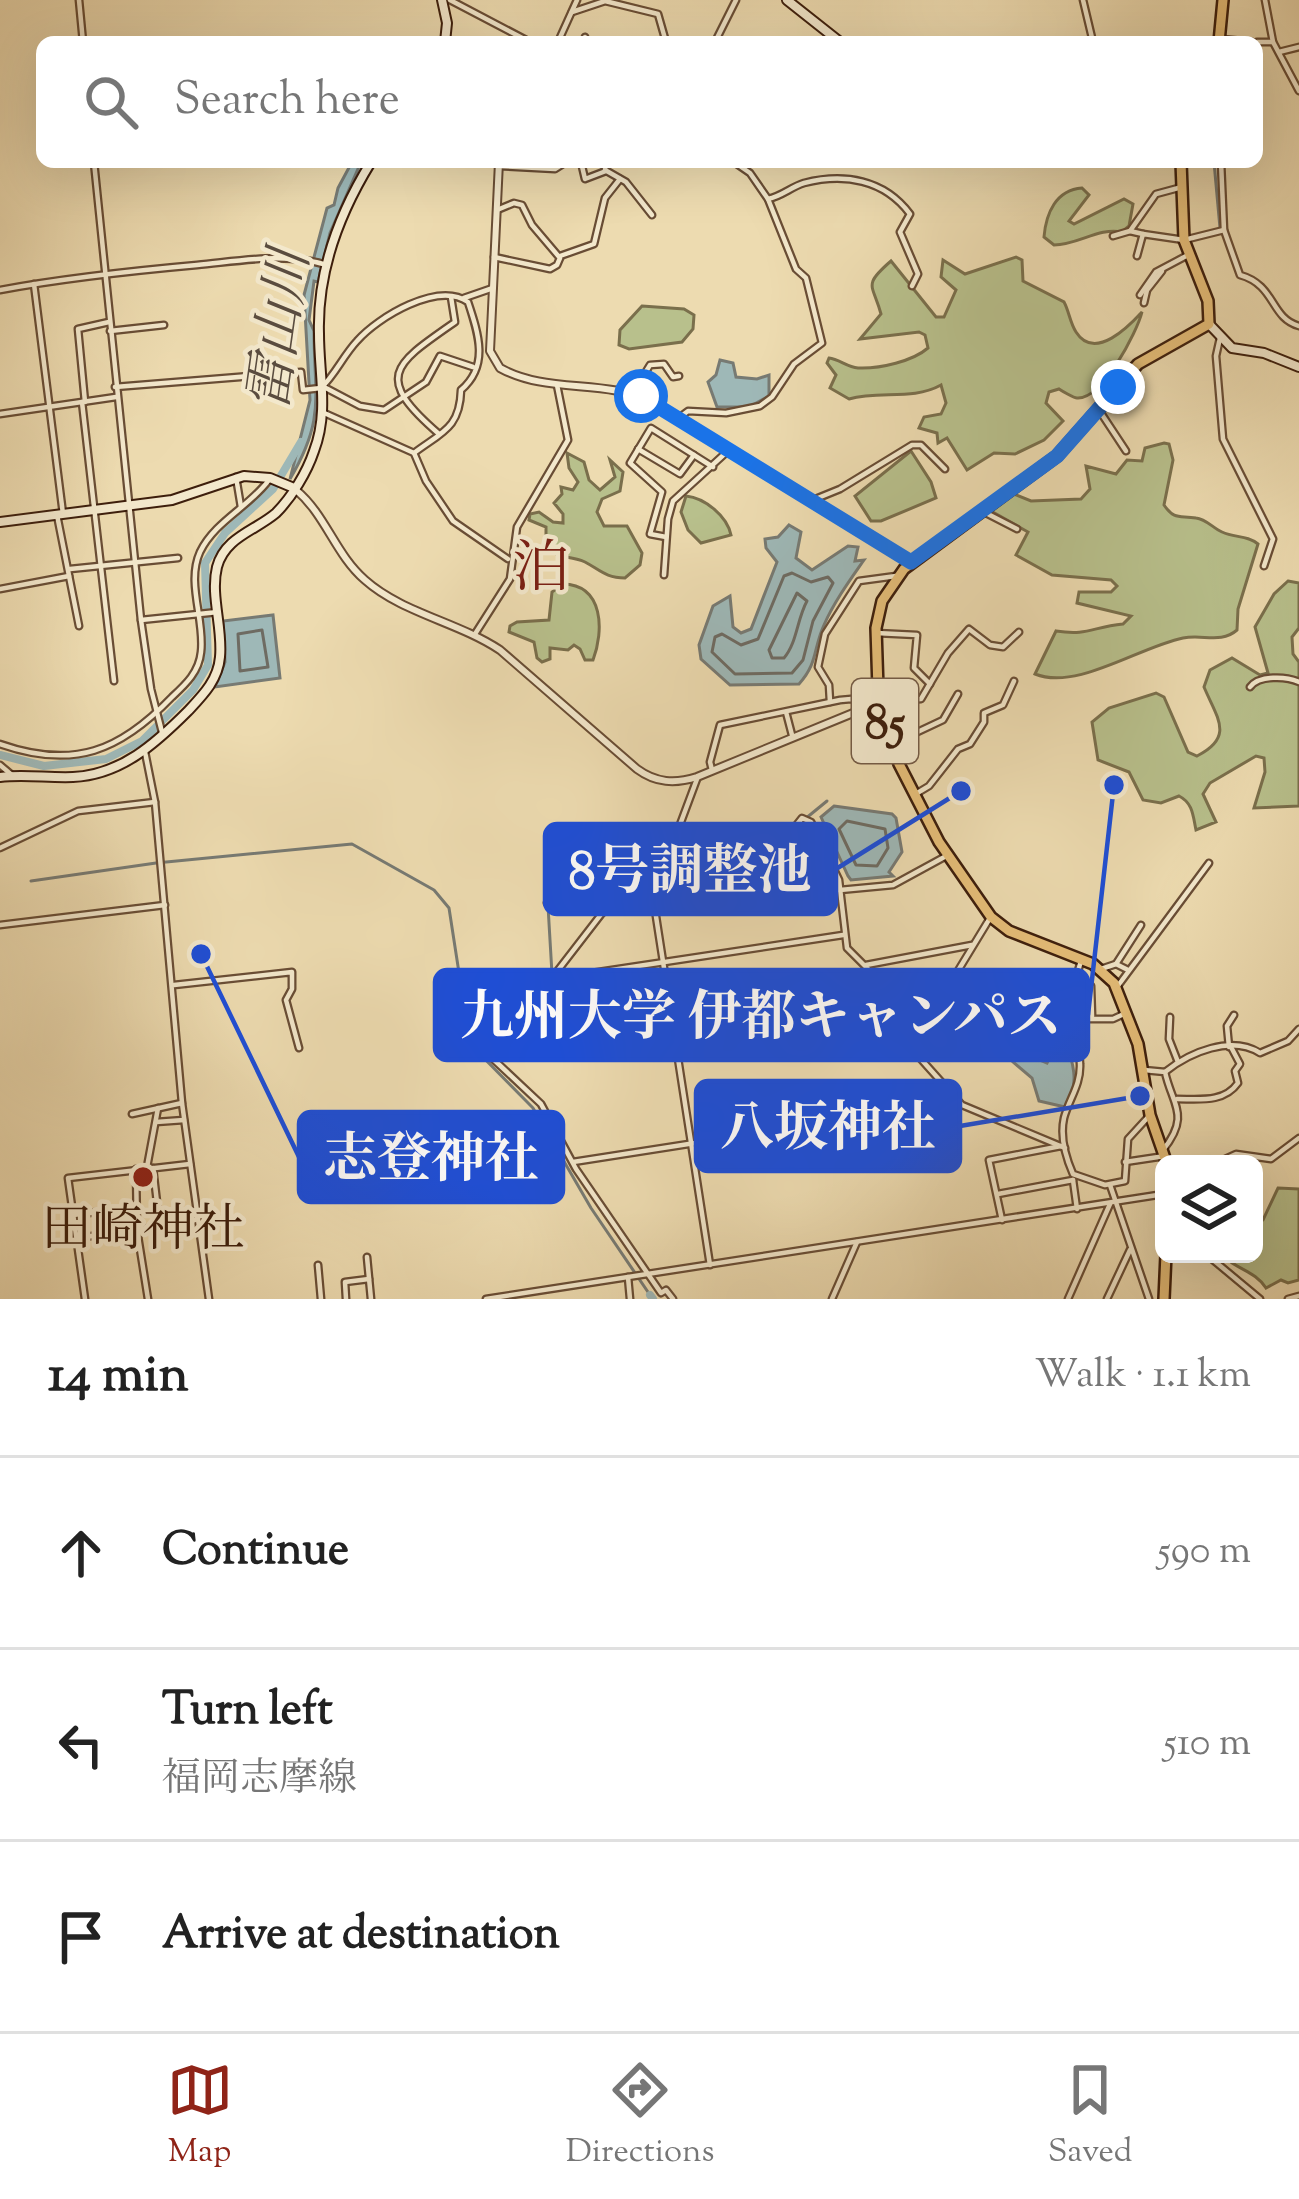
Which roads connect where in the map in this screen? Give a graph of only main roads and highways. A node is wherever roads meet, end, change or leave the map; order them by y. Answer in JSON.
{"nodes":[{"id":1,"x":446,"y":0,"type":"edge"},
{"id":2,"x":787,"y":0,"type":"edge"},
{"id":3,"x":1223,"y":0,"type":"edge"},
{"id":4,"x":446,"y":36,"type":"edge"},
{"id":5,"x":832,"y":36,"type":"edge"},
{"id":6,"x":1223,"y":36,"type":"edge"},
{"id":7,"x":367,"y":168,"type":"edge"},
{"id":8,"x":1179,"y":168,"type":"edge"},
{"id":9,"x":1209,"y":324,"type":"junction"},
{"id":10,"x":1299,"y":367,"type":"edge"},
{"id":11,"x":291,"y":487,"type":"junction"},
{"id":12,"x":0,"y":522,"type":"edge"},
{"id":13,"x":0,"y":777,"type":"edge"},
{"id":14,"x":1164,"y":1155,"type":"edge"},
{"id":15,"x":1166,"y":1263,"type":"edge"},
{"id":16,"x":1164,"y":1299,"type":"edge"}],
"edges":[{"from":1,"to":4,"type":"main road"},
{"from":2,"to":5,"type":"main road"},
{"from":3,"to":6,"type":"main road"},
{"from":7,"to":11,"type":"main road"},
{"from":8,"to":9,"type":"main road"},
{"from":9,"to":10,"type":"main road"},
{"from":9,"to":14,"type":"main road","number":"85"},
{"from":11,"to":12,"type":"main road"},
{"from":11,"to":13,"type":"main road"},
{"from":15,"to":16,"type":"main road"}]}
